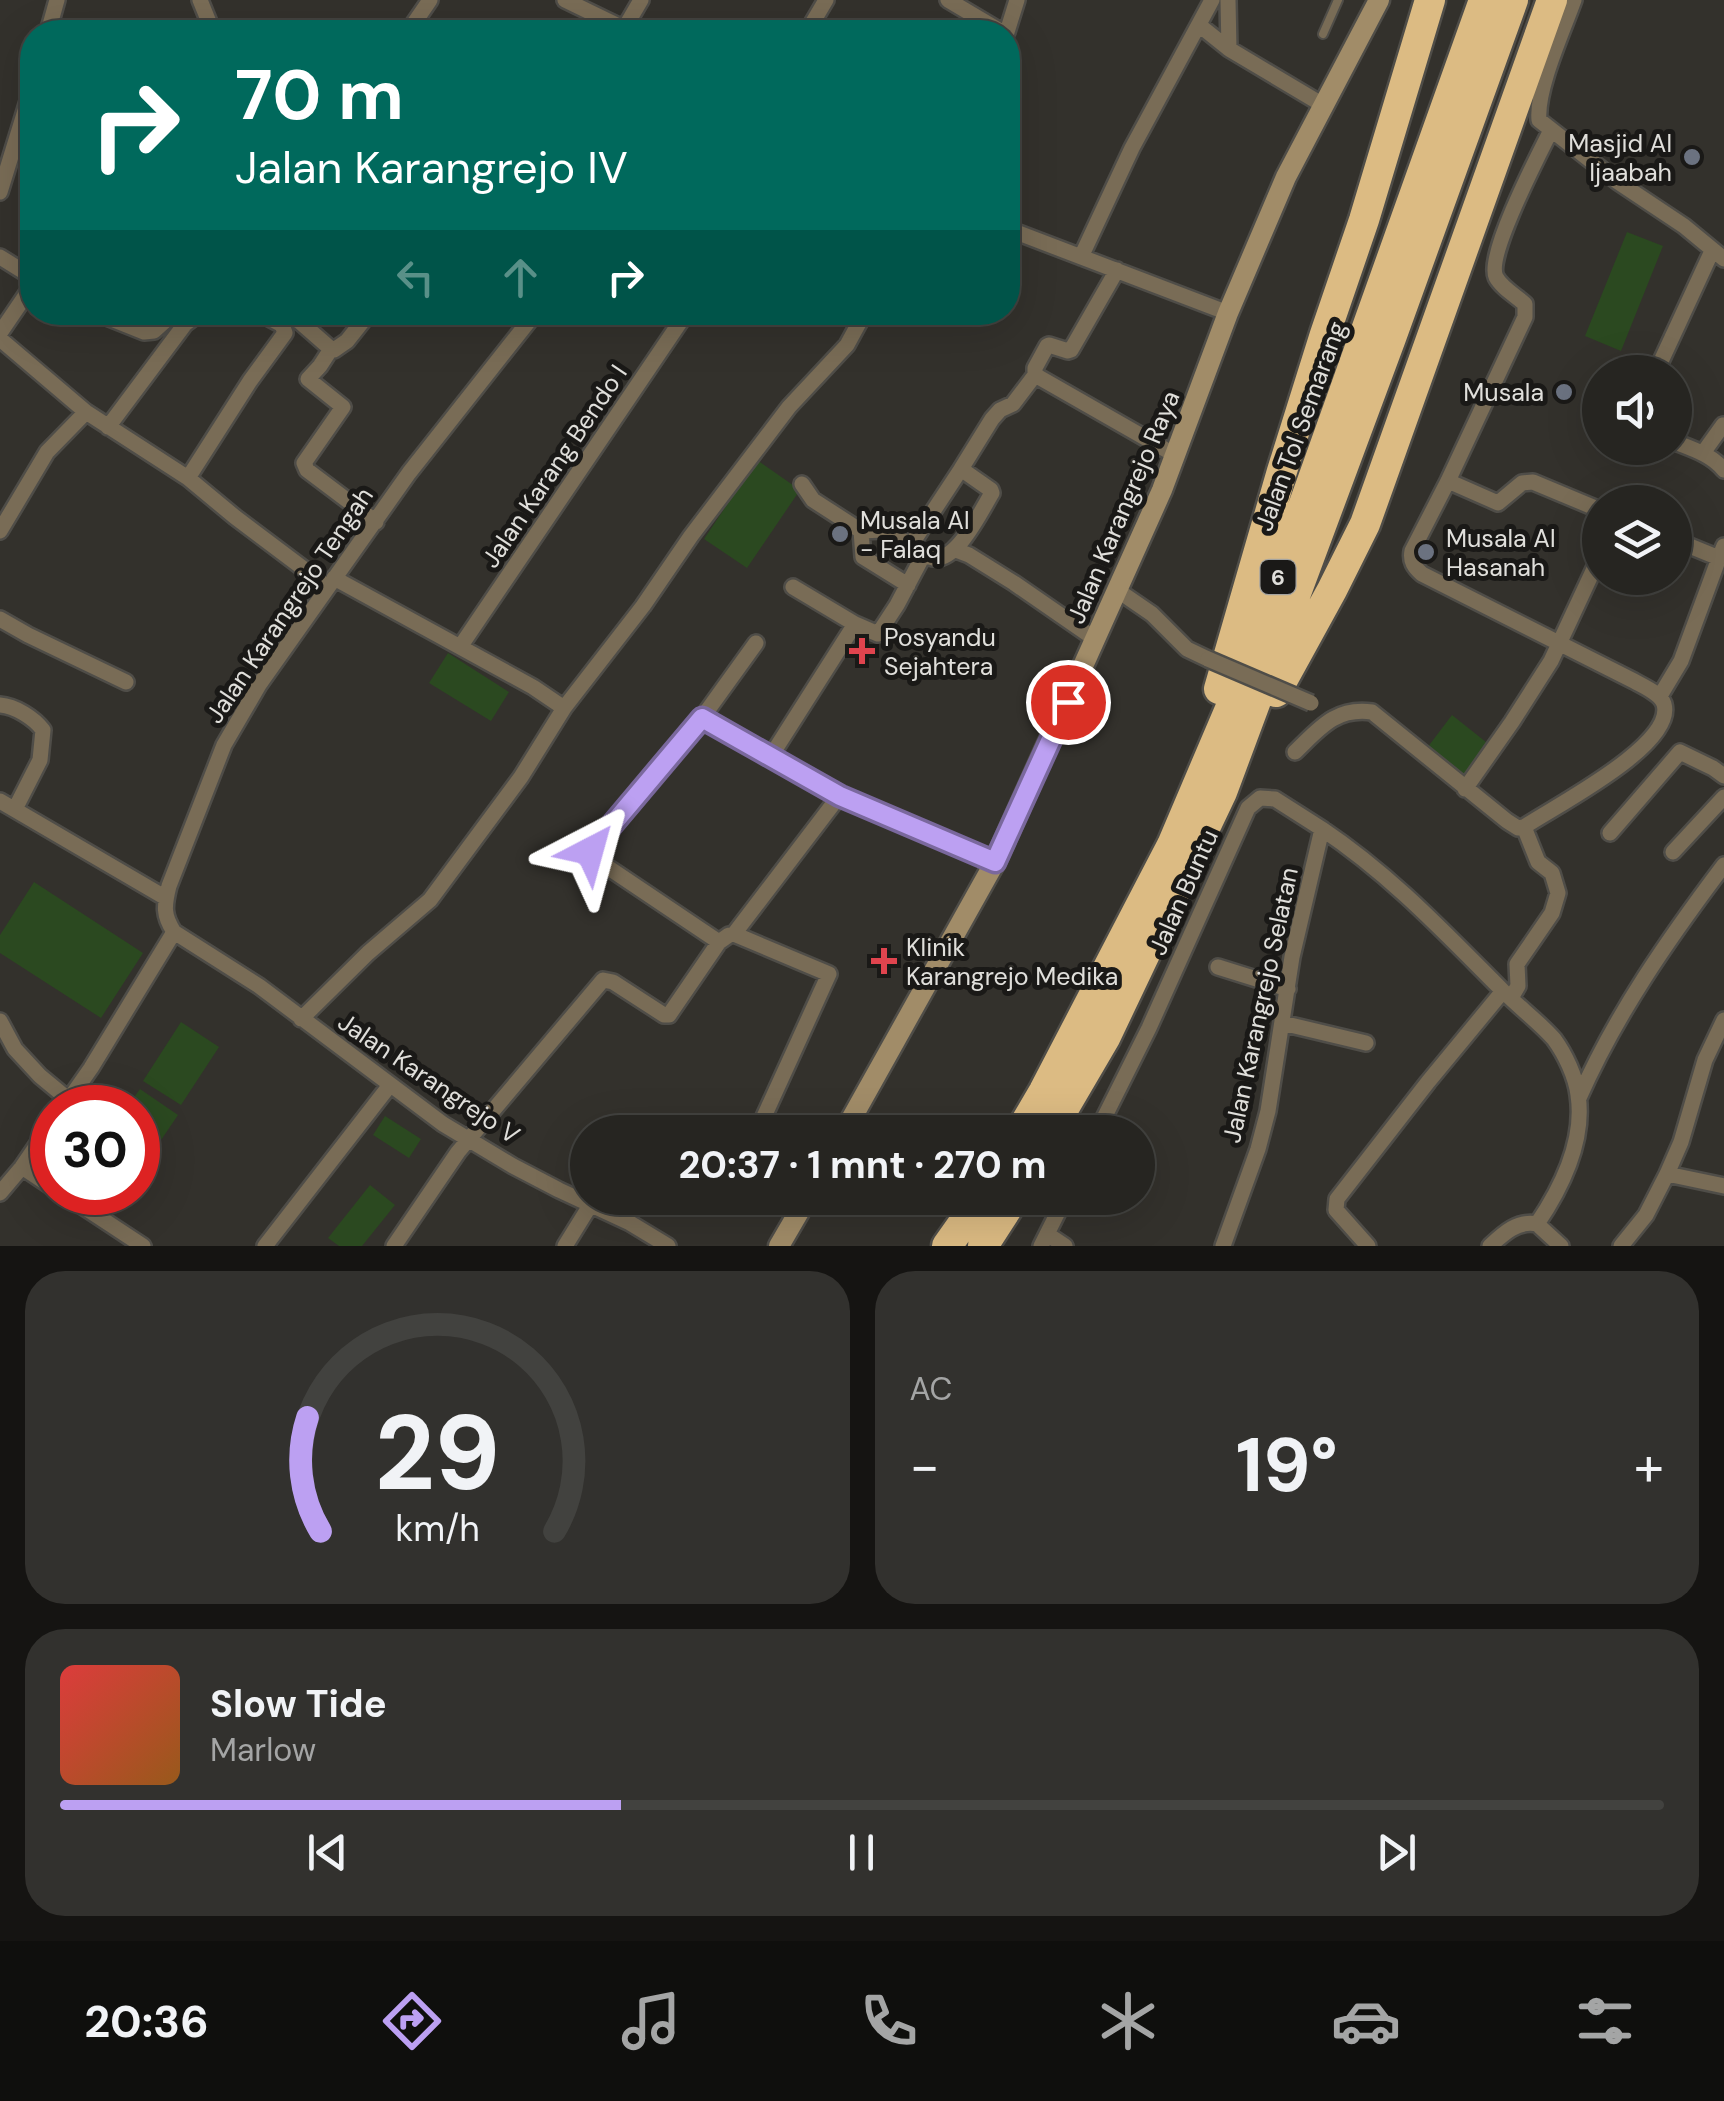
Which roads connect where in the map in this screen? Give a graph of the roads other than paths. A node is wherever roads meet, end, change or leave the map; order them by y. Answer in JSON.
{"nodes":[{"id":1,"x":565,"y":0,"type":"edge"},
{"id":2,"x":948,"y":0,"type":"edge"},
{"id":3,"x":1212,"y":0,"type":"edge"},
{"id":4,"x":1228,"y":0,"type":"edge"},
{"id":5,"x":1338,"y":0,"type":"edge"},
{"id":6,"x":1378,"y":0,"type":"edge"},
{"id":7,"x":1430,"y":0,"type":"edge"},
{"id":8,"x":1484,"y":0,"type":"edge"},
{"id":9,"x":1512,"y":0,"type":"edge"},
{"id":10,"x":1552,"y":0,"type":"edge"},
{"id":11,"x":1574,"y":0,"type":"edge"},
{"id":12,"x":606,"y":20,"type":"edge"},
{"id":13,"x":983,"y":20,"type":"edge"},
{"id":14,"x":1200,"y":26,"type":"junction"},
{"id":15,"x":1323,"y":34,"type":"dead end"},
{"id":16,"x":1229,"y":49,"type":"junction"},
{"id":17,"x":1324,"y":105,"type":"junction"},
{"id":18,"x":20,"y":127,"type":"edge"},
{"id":19,"x":1551,"y":130,"type":"junction"},
{"id":20,"x":0,"y":192,"type":"edge"},
{"id":21,"x":1020,"y":234,"type":"edge"},
{"id":22,"x":1718,"y":255,"type":"edge"},
{"id":23,"x":1081,"y":257,"type":"junction"},
{"id":24,"x":1116,"y":270,"type":"junction"},
{"id":25,"x":20,"y":306,"type":"edge"},
{"id":26,"x":1228,"y":313,"type":"junction"},
{"id":27,"x":126,"y":325,"type":"edge"},
{"id":28,"x":161,"y":325,"type":"edge"},
{"id":29,"x":184,"y":325,"type":"edge"},
{"id":30,"x":282,"y":325,"type":"edge"},
{"id":31,"x":309,"y":325,"type":"edge"},
{"id":32,"x":360,"y":325,"type":"edge"},
{"id":33,"x":526,"y":325,"type":"edge"},
{"id":34,"x":678,"y":325,"type":"edge"},
{"id":35,"x":859,"y":325,"type":"edge"},
{"id":36,"x":0,"y":336,"type":"edge"},
{"id":37,"x":331,"y":349,"type":"junction"},
{"id":38,"x":1665,"y":355,"type":"edge"},
{"id":39,"x":1035,"y":375,"type":"junction"},
{"id":40,"x":86,"y":412,"type":"junction"},
{"id":41,"x":1723,"y":425,"type":"edge"},
{"id":42,"x":108,"y":427,"type":"junction"},
{"id":43,"x":1692,"y":449,"type":"edge"},
{"id":44,"x":1703,"y":453,"type":"junction"},
{"id":45,"x":1175,"y":454,"type":"junction"},
{"id":46,"x":961,"y":469,"type":"junction"},
{"id":47,"x":1724,"y":470,"type":"edge"},
{"id":48,"x":188,"y":478,"type":"junction"},
{"id":49,"x":1448,"y":481,"type":"junction"},
{"id":50,"x":802,"y":484,"type":"dead end"},
{"id":51,"x":1582,"y":502,"type":"edge"},
{"id":52,"x":376,"y":522,"type":"junction"},
{"id":53,"x":0,"y":531,"type":"edge"},
{"id":54,"x":861,"y":531,"type":"junction"},
{"id":55,"x":1692,"y":544,"type":"edge"},
{"id":56,"x":918,"y":550,"type":"junction"},
{"id":57,"x":956,"y":550,"type":"junction"},
{"id":58,"x":1721,"y":552,"type":"edge"},
{"id":59,"x":327,"y":580,"type":"junction"},
{"id":60,"x":908,"y":585,"type":"junction"},
{"id":61,"x":793,"y":587,"type":"dead end"},
{"id":62,"x":1117,"y":590,"type":"junction"},
{"id":63,"x":1582,"y":595,"type":"edge"},
{"id":64,"x":0,"y":619,"type":"edge"},
{"id":65,"x":855,"y":624,"type":"junction"},
{"id":66,"x":1096,"y":639,"type":"junction"},
{"id":67,"x":756,"y":642,"type":"dead end"},
{"id":68,"x":1560,"y":644,"type":"junction"},
{"id":69,"x":460,"y":647,"type":"junction"},
{"id":70,"x":126,"y":682,"type":"dead end"},
{"id":71,"x":1660,"y":696,"type":"junction"},
{"id":72,"x":0,"y":705,"type":"edge"},
{"id":73,"x":564,"y":708,"type":"junction"},
{"id":74,"x":702,"y":718,"type":"junction"},
{"id":75,"x":1330,"y":719,"type":"junction"},
{"id":76,"x":1655,"y":736,"type":"junction"},
{"id":77,"x":1295,"y":752,"type":"dead end"},
{"id":78,"x":1680,"y":752,"type":"junction"},
{"id":79,"x":771,"y":756,"type":"junction"},
{"id":80,"x":1724,"y":776,"type":"edge"},
{"id":81,"x":1465,"y":789,"type":"junction"},
{"id":82,"x":1222,"y":792,"type":"junction"},
{"id":83,"x":840,"y":796,"type":"junction"},
{"id":84,"x":1724,"y":797,"type":"edge"},
{"id":85,"x":8,"y":805,"type":"edge"},
{"id":86,"x":1524,"y":827,"type":"junction"},
{"id":87,"x":1322,"y":829,"type":"junction"},
{"id":88,"x":1610,"y":833,"type":"dead end"},
{"id":89,"x":1172,"y":845,"type":"junction"},
{"id":90,"x":1673,"y":852,"type":"dead end"},
{"id":91,"x":995,"y":862,"type":"junction"},
{"id":92,"x":1724,"y":865,"type":"edge"},
{"id":93,"x":166,"y":898,"type":"junction"},
{"id":94,"x":174,"y":932,"type":"junction"},
{"id":95,"x":727,"y":938,"type":"junction"},
{"id":96,"x":1218,"y":967,"type":"dead end"},
{"id":97,"x":1288,"y":990,"type":"junction"},
{"id":98,"x":1507,"y":994,"type":"junction"},
{"id":99,"x":302,"y":1019,"type":"junction"},
{"id":100,"x":1724,"y":1020,"type":"edge"},
{"id":101,"x":0,"y":1022,"type":"edge"},
{"id":102,"x":1282,"y":1022,"type":"junction"},
{"id":103,"x":1366,"y":1043,"type":"dead end"},
{"id":104,"x":48,"y":1085,"type":"edge"},
{"id":105,"x":79,"y":1085,"type":"edge"},
{"id":106,"x":390,"y":1085,"type":"junction"},
{"id":107,"x":1579,"y":1098,"type":"junction"},
{"id":108,"x":765,"y":1115,"type":"edge"},
{"id":109,"x":854,"y":1115,"type":"edge"},
{"id":110,"x":1030,"y":1115,"type":"edge"},
{"id":111,"x":1060,"y":1115,"type":"edge"},
{"id":112,"x":1106,"y":1115,"type":"edge"},
{"id":113,"x":469,"y":1140,"type":"junction"},
{"id":114,"x":30,"y":1155,"type":"edge"},
{"id":115,"x":22,"y":1167,"type":"junction"},
{"id":116,"x":30,"y":1172,"type":"edge"},
{"id":117,"x":1667,"y":1174,"type":"junction"},
{"id":118,"x":1724,"y":1186,"type":"edge"},
{"id":119,"x":0,"y":1193,"type":"edge"},
{"id":120,"x":570,"y":1195,"type":"edge"},
{"id":121,"x":96,"y":1215,"type":"edge"},
{"id":122,"x":584,"y":1215,"type":"edge"},
{"id":123,"x":614,"y":1215,"type":"edge"},
{"id":124,"x":796,"y":1215,"type":"edge"},
{"id":125,"x":969,"y":1215,"type":"edge"},
{"id":126,"x":1003,"y":1215,"type":"edge"},
{"id":127,"x":1056,"y":1215,"type":"edge"},
{"id":128,"x":1537,"y":1224,"type":"junction"},
{"id":129,"x":1044,"y":1240,"type":"edge"},
{"id":130,"x":1359,"y":1243,"type":"edge"},
{"id":131,"x":1628,"y":1244,"type":"edge"},
{"id":132,"x":144,"y":1246,"type":"edge"},
{"id":133,"x":265,"y":1246,"type":"edge"},
{"id":134,"x":394,"y":1246,"type":"edge"},
{"id":135,"x":565,"y":1246,"type":"edge"},
{"id":136,"x":668,"y":1246,"type":"edge"},
{"id":137,"x":779,"y":1246,"type":"edge"},
{"id":138,"x":948,"y":1246,"type":"edge"},
{"id":139,"x":983,"y":1246,"type":"edge"},
{"id":140,"x":1066,"y":1246,"type":"edge"},
{"id":141,"x":1223,"y":1246,"type":"edge"},
{"id":142,"x":1490,"y":1246,"type":"edge"},
{"id":143,"x":1561,"y":1246,"type":"edge"}],
"edges":[{"from":1,"to":12,"type":"street"},
{"from":2,"to":13,"type":"street"},
{"from":3,"to":14,"type":"street"},
{"from":4,"to":16,"type":"street"},
{"from":5,"to":15,"type":"lane"},
{"from":6,"to":17,"type":"main road","name":"Jalan Karangrejo Raya"},
{"from":7,"to":89,"type":"highway"},
{"from":8,"to":89,"type":"highway","name":"Jalan Tol Semarang","number":"6"},
{"from":9,"to":82,"type":"highway","number":"6"},
{"from":10,"to":82,"type":"highway"},
{"from":11,"to":19,"type":"street"},
{"from":14,"to":16,"type":"street"},
{"from":14,"to":23,"type":"street"},
{"from":16,"to":17,"type":"street"},
{"from":17,"to":26,"type":"main road","name":"Jalan Karangrejo Raya"},
{"from":18,"to":20,"type":"street"},
{"from":19,"to":22,"type":"street"},
{"from":19,"to":49,"type":"street"},
{"from":21,"to":23,"type":"street"},
{"from":22,"to":38,"type":"street"},
{"from":23,"to":24,"type":"street"},
{"from":24,"to":26,"type":"street"},
{"from":24,"to":39,"type":"street"},
{"from":25,"to":36,"type":"street"},
{"from":26,"to":45,"type":"main road","name":"Jalan Karangrejo Raya"},
{"from":27,"to":28,"type":"street"},
{"from":29,"to":42,"type":"street"},
{"from":30,"to":48,"type":"street"},
{"from":31,"to":37,"type":"street"},
{"from":32,"to":37,"type":"street"},
{"from":33,"to":52,"type":"street","name":"Jalan Karangrejo Tengah"},
{"from":34,"to":69,"type":"street","name":"Jalan Karang Bendo I"},
{"from":35,"to":73,"type":"street"},
{"from":36,"to":40,"type":"street"},
{"from":37,"to":52,"type":"street"},
{"from":39,"to":45,"type":"street"},
{"from":39,"to":46,"type":"street"},
{"from":40,"to":42,"type":"street"},
{"from":40,"to":53,"type":"street"},
{"from":41,"to":44,"type":"street"},
{"from":42,"to":48,"type":"street"},
{"from":43,"to":44,"type":"street"},
{"from":44,"to":47,"type":"street"},
{"from":45,"to":62,"type":"main road","name":"Jalan Karangrejo Raya"},
{"from":46,"to":56,"type":"street"},
{"from":46,"to":57,"type":"street"},
{"from":48,"to":59,"type":"street"},
{"from":49,"to":51,"type":"street"},
{"from":49,"to":68,"type":"street"},
{"from":50,"to":54,"type":"street"},
{"from":52,"to":59,"type":"street","name":"Jalan Karangrejo Tengah"},
{"from":54,"to":56,"type":"street"},
{"from":54,"to":60,"type":"street"},
{"from":55,"to":58,"type":"street"},
{"from":56,"to":57,"type":"street"},
{"from":56,"to":60,"type":"street"},
{"from":57,"to":66,"type":"street"},
{"from":58,"to":71,"type":"street"},
{"from":59,"to":69,"type":"street"},
{"from":59,"to":93,"type":"street","name":"Jalan Karangrejo Tengah"},
{"from":60,"to":65,"type":"street"},
{"from":61,"to":65,"type":"street"},
{"from":62,"to":66,"type":"main road","name":"Jalan Karangrejo Raya"},
{"from":62,"to":75,"type":"street","bridge":true},
{"from":63,"to":68,"type":"street"},
{"from":64,"to":70,"type":"street"},
{"from":65,"to":79,"type":"street"},
{"from":66,"to":91,"type":"main road","name":"Jalan Karangrejo Raya"},
{"from":67,"to":74,"type":"street"},
{"from":68,"to":71,"type":"street"},
{"from":68,"to":81,"type":"street"},
{"from":69,"to":73,"type":"street"},
{"from":71,"to":76,"type":"street"},
{"from":72,"to":85,"type":"street"},
{"from":73,"to":99,"type":"street"},
{"from":74,"to":79,"type":"street"},
{"from":74,"to":95,"type":"street"},
{"from":75,"to":77,"type":"street"},
{"from":75,"to":81,"type":"street"},
{"from":76,"to":78,"type":"street"},
{"from":76,"to":86,"type":"street"},
{"from":78,"to":80,"type":"street"},
{"from":78,"to":88,"type":"street"},
{"from":79,"to":83,"type":"street"},
{"from":81,"to":86,"type":"street"},
{"from":82,"to":111,"type":"highway","number":"6"},
{"from":83,"to":91,"type":"street"},
{"from":83,"to":95,"type":"street"},
{"from":84,"to":90,"type":"street"},
{"from":85,"to":93,"type":"street"},
{"from":86,"to":98,"type":"street"},
{"from":87,"to":97,"type":"street","name":"Jalan Karangrejo Selatan"},
{"from":87,"to":98,"type":"street"},
{"from":87,"to":112,"type":"street","name":"Jalan Buntu"},
{"from":89,"to":110,"type":"highway","name":"Jalan Tol Semarang","number":"6"},
{"from":91,"to":109,"type":"main road","name":"Jalan Karangrejo Raya"},
{"from":92,"to":107,"type":"street"},
{"from":93,"to":94,"type":"street"},
{"from":94,"to":99,"type":"street","name":"Jalan Karangrejo V"},
{"from":94,"to":105,"type":"street"},
{"from":95,"to":108,"type":"street"},
{"from":95,"to":113,"type":"street"},
{"from":96,"to":97,"type":"street"},
{"from":97,"to":102,"type":"street","name":"Jalan Karangrejo Selatan"},
{"from":98,"to":107,"type":"street"},
{"from":98,"to":130,"type":"street"},
{"from":99,"to":106,"type":"street","name":"Jalan Karangrejo V"},
{"from":100,"to":117,"type":"street"},
{"from":101,"to":104,"type":"street"},
{"from":102,"to":103,"type":"street"},
{"from":102,"to":141,"type":"street","name":"Jalan Karangrejo Selatan"},
{"from":106,"to":113,"type":"street","name":"Jalan Karangrejo V"},
{"from":106,"to":133,"type":"street"},
{"from":107,"to":128,"type":"street"},
{"from":113,"to":120,"type":"street","name":"Jalan Karangrejo V"},
{"from":113,"to":134,"type":"street"},
{"from":114,"to":115,"type":"street"},
{"from":115,"to":116,"type":"street"},
{"from":115,"to":119,"type":"street"},
{"from":117,"to":118,"type":"street"},
{"from":117,"to":131,"type":"street"},
{"from":121,"to":132,"type":"street"},
{"from":122,"to":135,"type":"street"},
{"from":123,"to":136,"type":"street","name":"Jalan Karangrejo V"},
{"from":124,"to":137,"type":"main road"},
{"from":125,"to":138,"type":"highway"},
{"from":126,"to":139,"type":"highway"},
{"from":127,"to":129,"type":"street"},
{"from":128,"to":142,"type":"street"},
{"from":128,"to":143,"type":"street"},
{"from":129,"to":140,"type":"street"}]}
